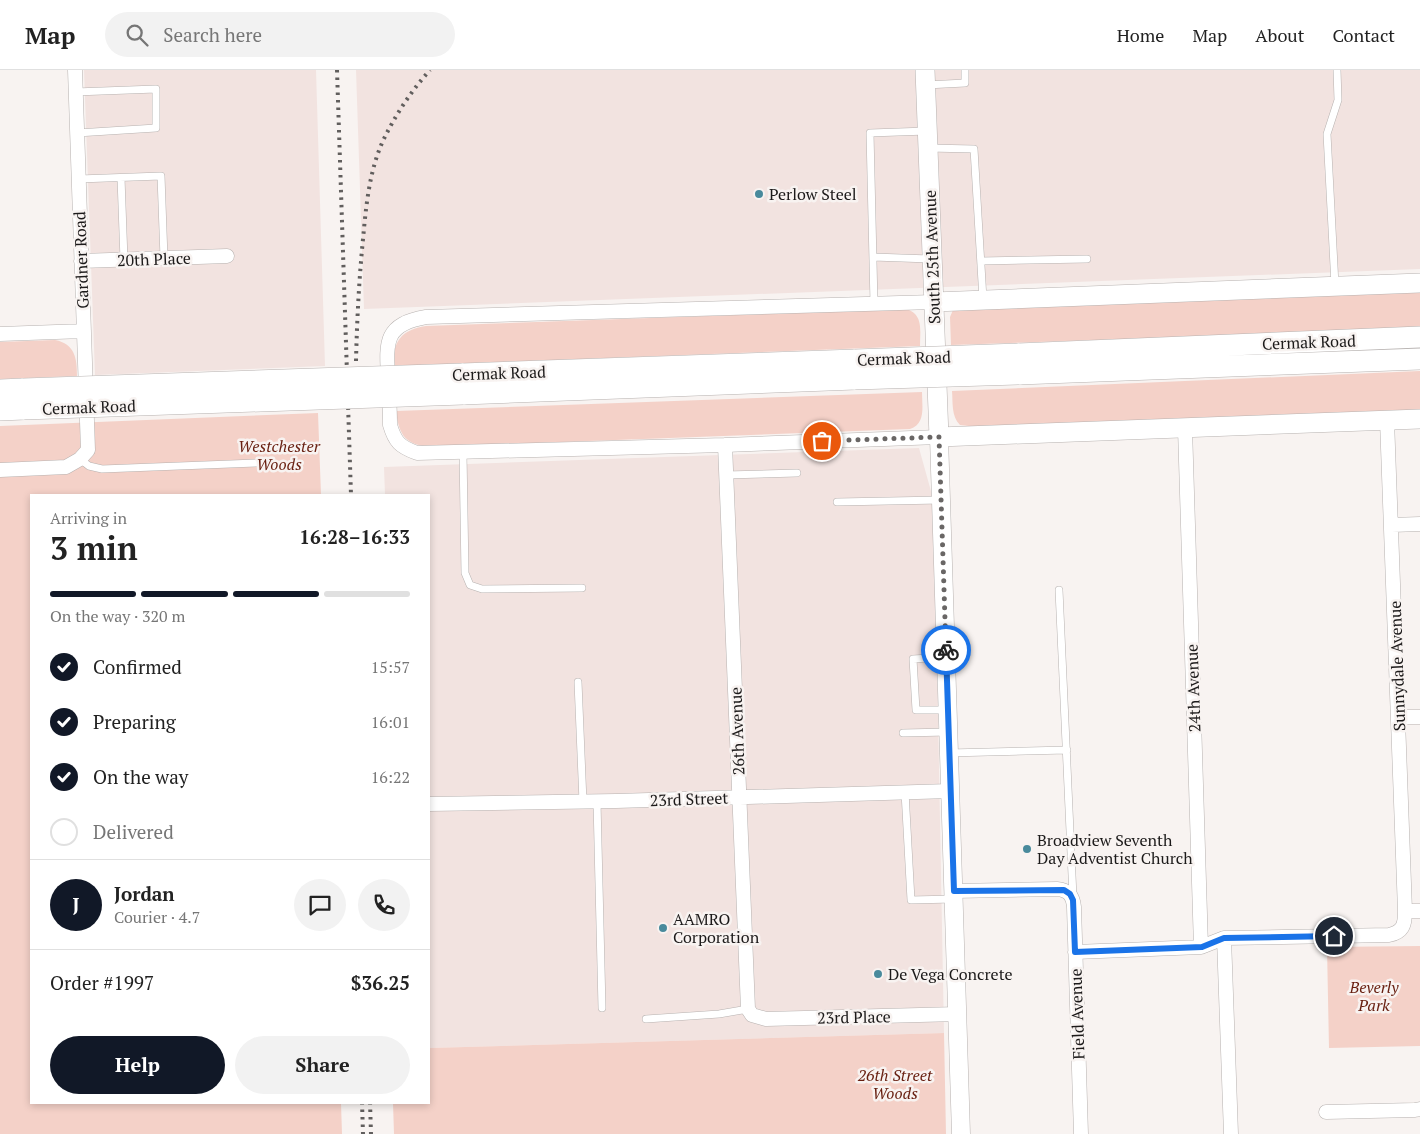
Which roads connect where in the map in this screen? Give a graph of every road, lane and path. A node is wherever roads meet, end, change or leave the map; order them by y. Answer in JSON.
{"nodes":[{"id":1,"x":75,"y":70,"type":"edge"},
{"id":2,"x":965,"y":70,"type":"edge"},
{"id":3,"x":1337,"y":70,"type":"edge"},
{"id":4,"x":925,"y":78,"type":"edge"},
{"id":5,"x":75,"y":92,"type":"junction"},
{"id":6,"x":77,"y":133,"type":"junction"},
{"id":7,"x":927,"y":140,"type":"junction"},
{"id":8,"x":121,"y":178,"type":"junction"},
{"id":9,"x":78,"y":179,"type":"junction"},
{"id":10,"x":227,"y":256,"type":"dead end"},
{"id":11,"x":873,"y":257,"type":"junction"},
{"id":12,"x":164,"y":258,"type":"junction"},
{"id":13,"x":932,"y":259,"type":"junction"},
{"id":14,"x":1087,"y":259,"type":"dead end"},
{"id":15,"x":124,"y":260,"type":"junction"},
{"id":16,"x":81,"y":261,"type":"junction"},
{"id":17,"x":981,"y":261,"type":"junction"},
{"id":18,"x":1420,"y":283,"type":"edge"},
{"id":19,"x":1335,"y":286,"type":"junction"},
{"id":20,"x":983,"y":300,"type":"junction"},
{"id":21,"x":934,"y":302,"type":"junction"},
{"id":22,"x":874,"y":304,"type":"junction"},
{"id":23,"x":84,"y":331,"type":"junction"},
{"id":24,"x":0,"y":334,"type":"edge"},
{"id":25,"x":1420,"y":337,"type":"edge"},
{"id":26,"x":1420,"y":359,"type":"edge"},
{"id":27,"x":1018,"y":364,"type":"junction"},
{"id":28,"x":0,"y":390,"type":"edge"},
{"id":29,"x":23,"y":399,"type":"junction"},
{"id":30,"x":0,"y":410,"type":"edge"},
{"id":31,"x":1420,"y":419,"type":"edge"},
{"id":32,"x":1387,"y":420,"type":"junction"},
{"id":33,"x":1185,"y":428,"type":"junction"},
{"id":34,"x":939,"y":437,"type":"junction"},
{"id":35,"x":725,"y":445,"type":"junction"},
{"id":36,"x":463,"y":453,"type":"junction"},
{"id":37,"x":84,"y":455,"type":"junction"},
{"id":38,"x":257,"y":463,"type":"dead end"},
{"id":39,"x":0,"y":470,"type":"edge"},
{"id":40,"x":797,"y":474,"type":"dead end"},
{"id":41,"x":726,"y":475,"type":"junction"},
{"id":42,"x":941,"y":500,"type":"junction"},
{"id":43,"x":837,"y":502,"type":"dead end"},
{"id":44,"x":1420,"y":524,"type":"edge"},
{"id":45,"x":1392,"y":525,"type":"junction"},
{"id":46,"x":582,"y":588,"type":"dead end"},
{"id":47,"x":1060,"y":590,"type":"dead end"},
{"id":48,"x":946,"y":657,"type":"junction"},
{"id":49,"x":578,"y":682,"type":"dead end"},
{"id":50,"x":947,"y":710,"type":"junction"},
{"id":51,"x":1420,"y":717,"type":"edge"},
{"id":52,"x":1399,"y":718,"type":"junction"},
{"id":53,"x":948,"y":732,"type":"junction"},
{"id":54,"x":903,"y":733,"type":"dead end"},
{"id":55,"x":1067,"y":750,"type":"junction"},
{"id":56,"x":949,"y":753,"type":"junction"},
{"id":57,"x":950,"y":790,"type":"junction"},
{"id":58,"x":905,"y":792,"type":"junction"},
{"id":59,"x":739,"y":798,"type":"junction"},
{"id":60,"x":590,"y":802,"type":"junction"},
{"id":61,"x":430,"y":804,"type":"edge"},
{"id":62,"x":954,"y":895,"type":"junction"},
{"id":63,"x":1072,"y":897,"type":"junction"},
{"id":64,"x":1405,"y":911,"type":"junction"},
{"id":65,"x":1420,"y":911,"type":"edge"},
{"id":66,"x":1224,"y":938,"type":"junction"},
{"id":67,"x":1202,"y":947,"type":"junction"},
{"id":68,"x":1075,"y":952,"type":"junction"},
{"id":69,"x":602,"y":1008,"type":"dead end"},
{"id":70,"x":750,"y":1012,"type":"junction"},
{"id":71,"x":958,"y":1014,"type":"junction"},
{"id":72,"x":646,"y":1019,"type":"dead end"},
{"id":73,"x":1420,"y":1109,"type":"edge"},
{"id":74,"x":1326,"y":1112,"type":"dead end"},
{"id":75,"x":961,"y":1134,"type":"edge"},
{"id":76,"x":1081,"y":1134,"type":"edge"},
{"id":77,"x":1231,"y":1134,"type":"edge"}],
"edges":[{"from":1,"to":5,"type":"street","name":"Gardner Road"},
{"from":2,"to":4,"type":"lane"},
{"from":3,"to":19,"type":"lane"},
{"from":4,"to":7,"type":"main road","name":"South 25th Avenue"},
{"from":5,"to":6,"type":"street","name":"Gardner Road"},
{"from":5,"to":6,"type":"lane"},
{"from":6,"to":9,"type":"street","name":"Gardner Road"},
{"from":7,"to":11,"type":"lane"},
{"from":7,"to":13,"type":"main road","name":"South 25th Avenue"},
{"from":7,"to":17,"type":"lane"},
{"from":8,"to":9,"type":"lane"},
{"from":8,"to":12,"type":"lane"},
{"from":8,"to":15,"type":"lane"},
{"from":9,"to":16,"type":"street","name":"Gardner Road"},
{"from":10,"to":12,"type":"street","name":"20th Place"},
{"from":11,"to":13,"type":"lane"},
{"from":11,"to":22,"type":"lane"},
{"from":12,"to":15,"type":"street","name":"20th Place"},
{"from":13,"to":21,"type":"main road","name":"South 25th Avenue"},
{"from":14,"to":17,"type":"lane"},
{"from":15,"to":16,"type":"street","name":"20th Place"},
{"from":16,"to":23,"type":"street","name":"Gardner Road"},
{"from":17,"to":20,"type":"lane"},
{"from":18,"to":19,"type":"main road"},
{"from":19,"to":20,"type":"main road"},
{"from":20,"to":21,"type":"main road"},
{"from":21,"to":22,"type":"street"},
{"from":21,"to":34,"type":"main road","name":"South 25th Avenue"},
{"from":22,"to":36,"type":"street"},
{"from":23,"to":24,"type":"street"},
{"from":23,"to":37,"type":"street","name":"Gardner Road"},
{"from":25,"to":27,"type":"main road","name":"Cermak Road"},
{"from":26,"to":27,"type":"main road","name":"Cermak Road"},
{"from":27,"to":29,"type":"main road","name":"Cermak Road","bridge":true},
{"from":28,"to":29,"type":"main road","name":"Cermak Road"},
{"from":29,"to":30,"type":"main road","name":"Cermak Road"},
{"from":31,"to":32,"type":"main road"},
{"from":32,"to":33,"type":"main road"},
{"from":32,"to":45,"type":"street","name":"Sunnydale Avenue"},
{"from":33,"to":34,"type":"main road"},
{"from":33,"to":67,"type":"street","name":"24th Avenue"},
{"from":34,"to":35,"type":"street"},
{"from":34,"to":42,"type":"street","name":"South 25th Avenue"},
{"from":35,"to":36,"type":"street"},
{"from":35,"to":41,"type":"street","name":"26th Avenue"},
{"from":36,"to":46,"type":"lane"},
{"from":37,"to":38,"type":"lane"},
{"from":37,"to":39,"type":"street"},
{"from":40,"to":41,"type":"lane"},
{"from":41,"to":59,"type":"street","name":"26th Avenue"},
{"from":42,"to":43,"type":"lane"},
{"from":42,"to":48,"type":"street","name":"South 25th Avenue"},
{"from":44,"to":45,"type":"street"},
{"from":45,"to":52,"type":"street","name":"Sunnydale Avenue"},
{"from":47,"to":55,"type":"lane"},
{"from":48,"to":50,"type":"street","name":"South 25th Avenue"},
{"from":48,"to":50,"type":"lane"},
{"from":49,"to":60,"type":"lane"},
{"from":50,"to":53,"type":"street","name":"South 25th Avenue"},
{"from":51,"to":52,"type":"street"},
{"from":52,"to":64,"type":"street","name":"Sunnydale Avenue"},
{"from":53,"to":54,"type":"lane"},
{"from":53,"to":56,"type":"street","name":"South 25th Avenue"},
{"from":55,"to":56,"type":"lane"},
{"from":55,"to":63,"type":"lane"},
{"from":56,"to":57,"type":"street","name":"South 25th Avenue"},
{"from":57,"to":58,"type":"street","name":"23rd Street"},
{"from":57,"to":62,"type":"street","name":"South 25th Avenue"},
{"from":58,"to":59,"type":"street","name":"23rd Street"},
{"from":58,"to":62,"type":"lane"},
{"from":59,"to":60,"type":"street","name":"23rd Street"},
{"from":59,"to":70,"type":"street","name":"26th Avenue"},
{"from":60,"to":61,"type":"street","name":"23rd Street"},
{"from":60,"to":69,"type":"lane"},
{"from":62,"to":63,"type":"street"},
{"from":62,"to":71,"type":"street","name":"South 25th Avenue"},
{"from":63,"to":68,"type":"street","name":"Field Avenue"},
{"from":64,"to":65,"type":"street"},
{"from":64,"to":66,"type":"street"},
{"from":66,"to":67,"type":"street"},
{"from":66,"to":77,"type":"street"},
{"from":67,"to":68,"type":"street"},
{"from":68,"to":76,"type":"street","name":"Field Avenue"},
{"from":70,"to":71,"type":"street","name":"23rd Place"},
{"from":70,"to":72,"type":"lane"},
{"from":71,"to":75,"type":"street","name":"South 25th Avenue"},
{"from":73,"to":74,"type":"street"}]}
